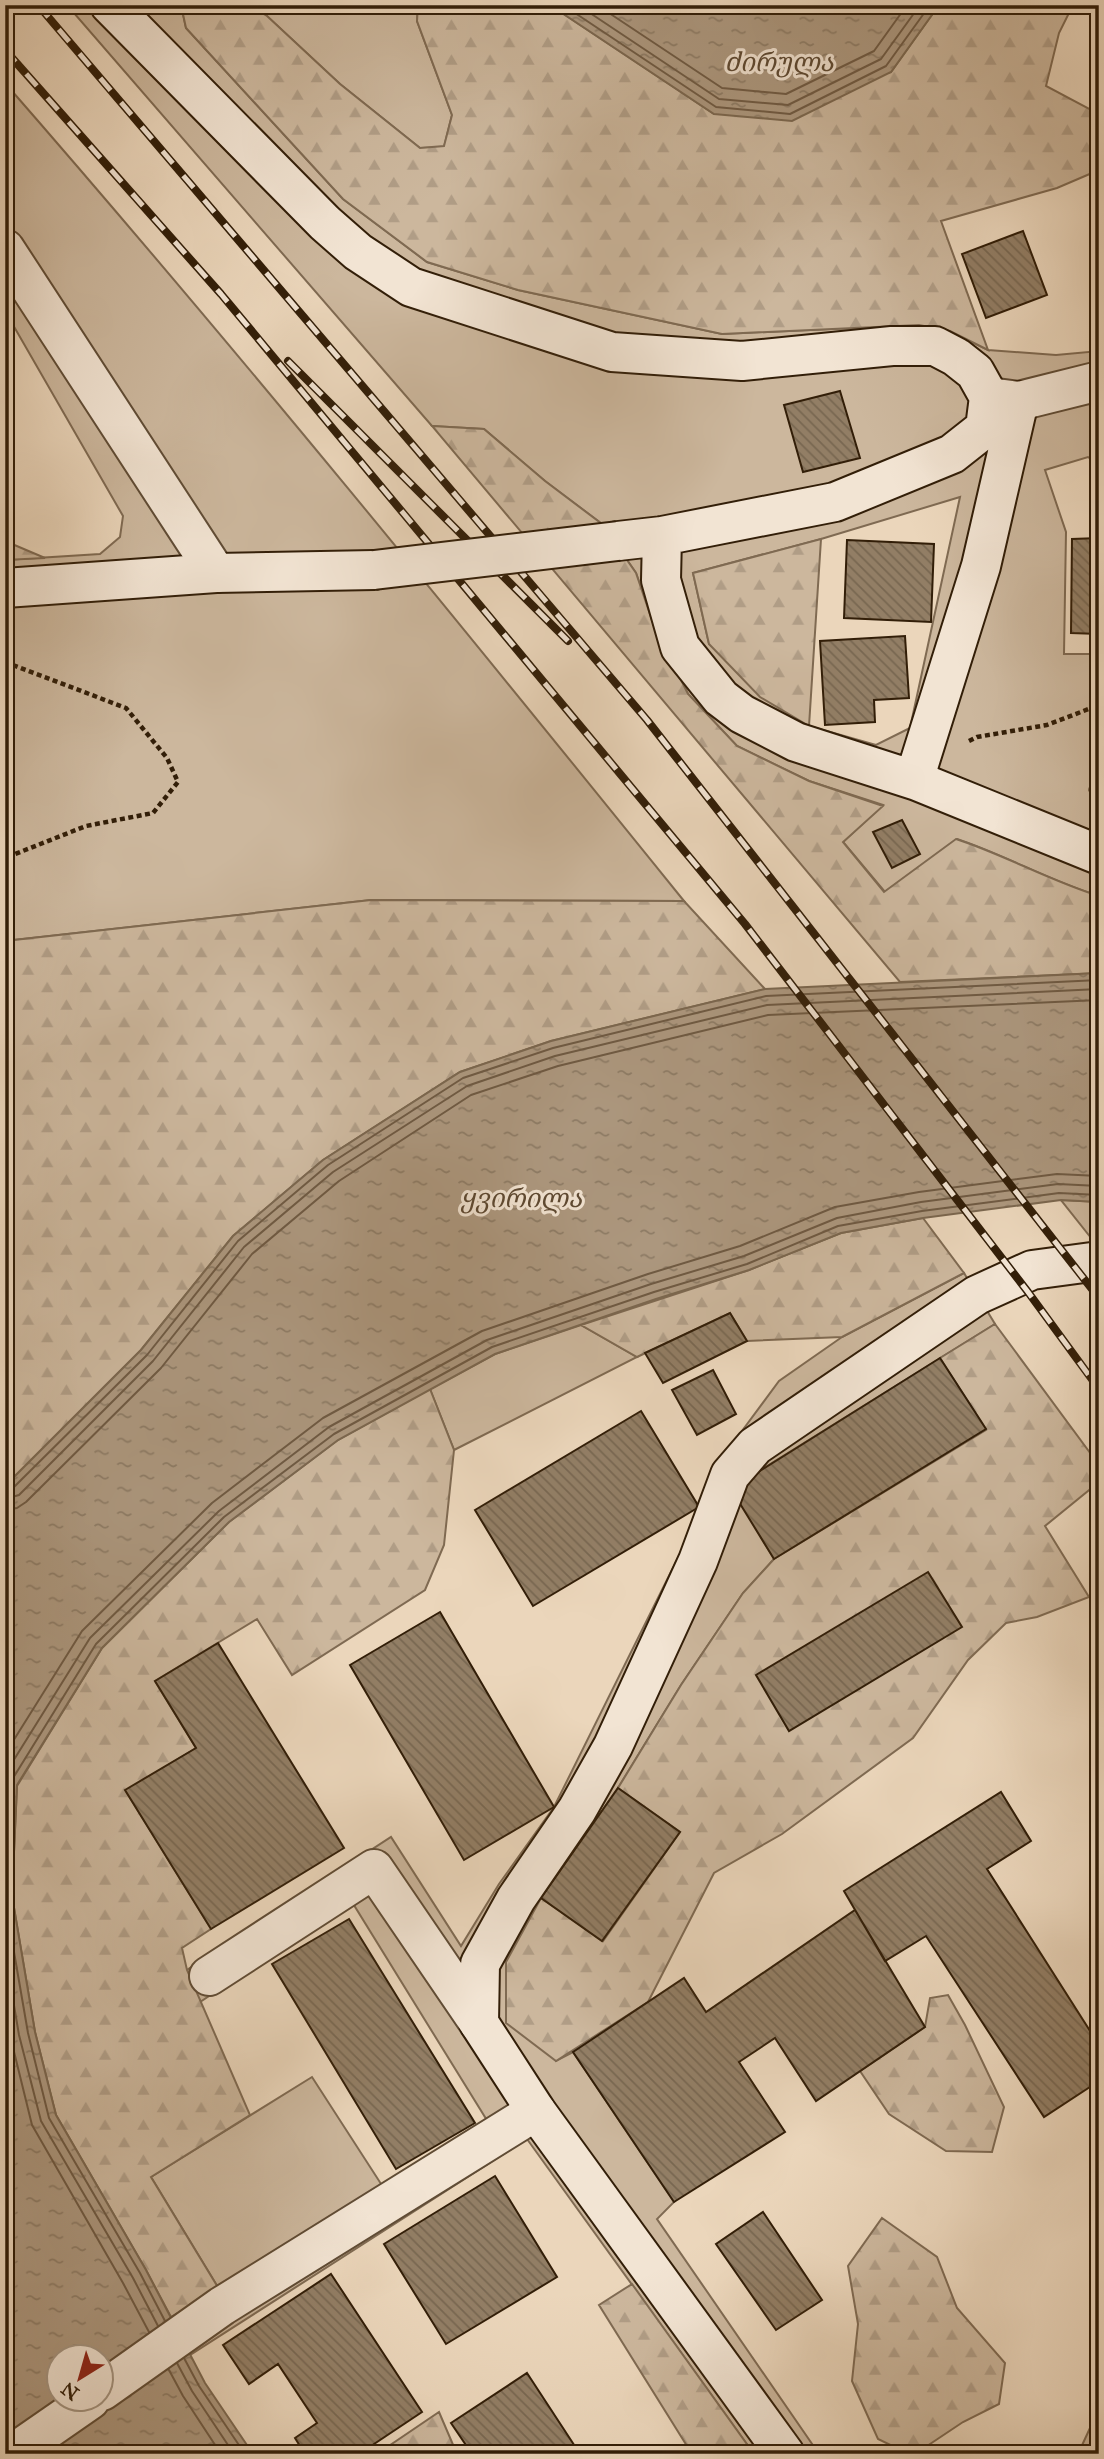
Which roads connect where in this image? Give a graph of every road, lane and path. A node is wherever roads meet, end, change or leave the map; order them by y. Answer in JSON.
{"nodes":[{"id":1,"x":110,"y":5,"type":"edge"},
{"id":2,"x":5,"y":249,"type":"edge"},
{"id":3,"x":1099,"y":381,"type":"edge"},
{"id":4,"x":1004,"y":399,"type":"junction"},
{"id":5,"x":662,"y":536,"type":"junction"},
{"id":6,"x":216,"y":573,"type":"junction"},
{"id":7,"x":5,"y":588,"type":"edge"},
{"id":8,"x":5,"y":662,"type":"edge"},
{"id":9,"x":1099,"y":705,"type":"edge"},
{"id":10,"x":918,"y":773,"type":"junction"},
{"id":11,"x":1099,"y":855,"type":"edge"},
{"id":12,"x":5,"y":858,"type":"edge"},
{"id":13,"x":1099,"y":1261,"type":"edge"},
{"id":14,"x":209,"y":1976,"type":"dead end"},
{"id":15,"x":479,"y":2023,"type":"junction"},
{"id":16,"x":536,"y":2111,"type":"junction"},
{"id":17,"x":116,"y":2381,"type":"edge"},
{"id":18,"x":69,"y":2414,"type":"edge"},
{"id":19,"x":12,"y":2454,"type":"edge"},
{"id":20,"x":785,"y":2454,"type":"edge"}],
"edges":[{"from":1,"to":4,"type":"street"},
{"from":2,"to":6,"type":"street"},
{"from":3,"to":4,"type":"street"},
{"from":4,"to":5,"type":"street"},
{"from":4,"to":10,"type":"street"},
{"from":5,"to":6,"type":"street","bridge":true},
{"from":5,"to":10,"type":"street"},
{"from":6,"to":7,"type":"street"},
{"from":8,"to":12,"type":"path"},
{"from":9,"to":10,"type":"path"},
{"from":10,"to":11,"type":"street"},
{"from":13,"to":15,"type":"street"},
{"from":14,"to":15,"type":"street"},
{"from":15,"to":16,"type":"street"},
{"from":16,"to":17,"type":"street"},
{"from":16,"to":20,"type":"street"},
{"from":18,"to":19,"type":"street"}]}
